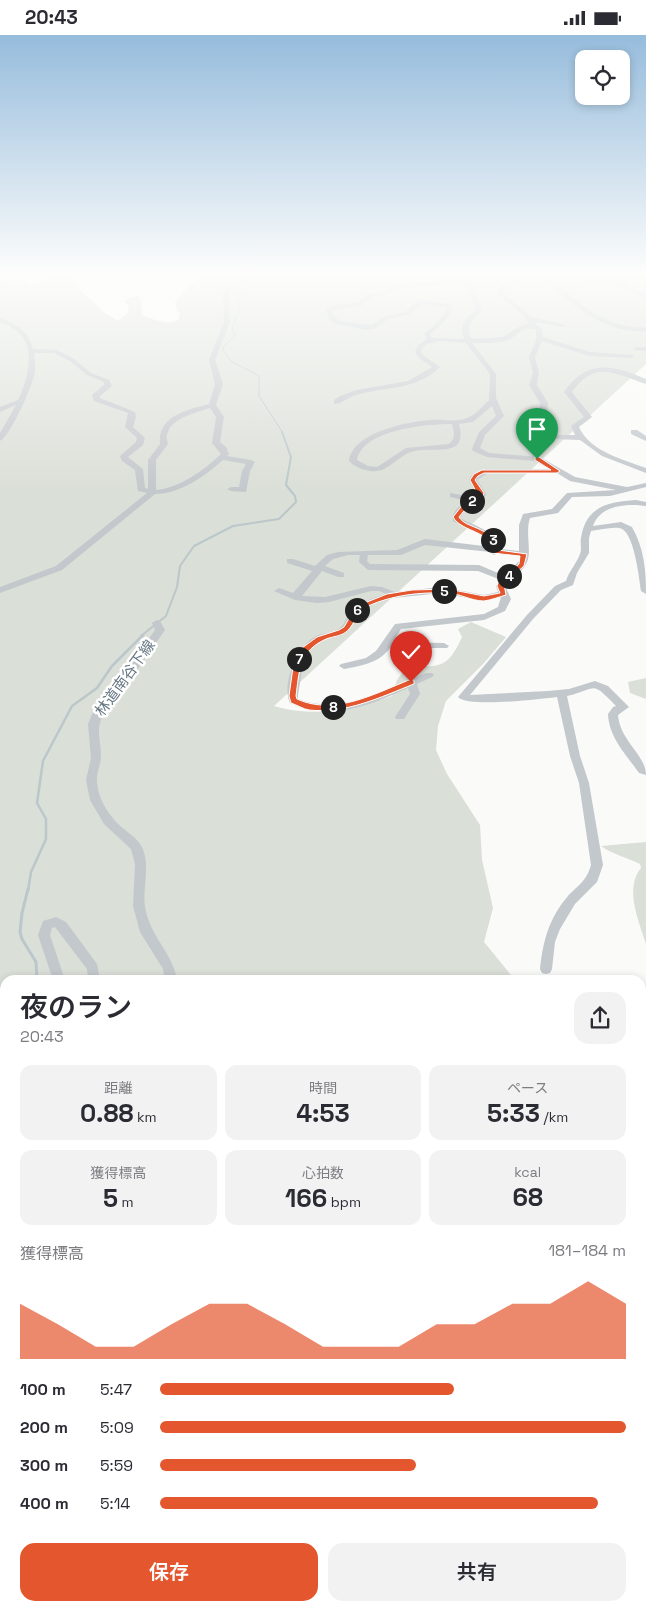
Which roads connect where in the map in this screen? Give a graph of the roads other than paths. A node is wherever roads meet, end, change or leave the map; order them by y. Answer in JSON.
{"nodes":[{"id":1,"x":28,"y":345,"type":"edge"},
{"id":2,"x":218,"y":345,"type":"edge"},
{"id":3,"x":421,"y":345,"type":"edge"},
{"id":4,"x":470,"y":345,"type":"edge"},
{"id":5,"x":537,"y":345,"type":"edge"},
{"id":6,"x":560,"y":345,"type":"edge"},
{"id":7,"x":637,"y":349,"type":"dead end"},
{"id":8,"x":646,"y":349,"type":"edge"},
{"id":9,"x":31,"y":351,"type":"junction"},
{"id":10,"x":631,"y":356,"type":"dead end"},
{"id":11,"x":645,"y":381,"type":"edge"},
{"id":12,"x":19,"y":402,"type":"junction"},
{"id":13,"x":337,"y":402,"type":"dead end"},
{"id":14,"x":492,"y":402,"type":"junction"},
{"id":15,"x":212,"y":405,"type":"junction"},
{"id":16,"x":0,"y":410,"type":"edge"},
{"id":17,"x":455,"y":422,"type":"junction"},
{"id":18,"x":542,"y":431,"type":"junction"},
{"id":19,"x":634,"y":432,"type":"dead end"},
{"id":20,"x":524,"y":438,"type":"dead end"},
{"id":21,"x":582,"y":438,"type":"junction"},
{"id":22,"x":0,"y":439,"type":"edge"},
{"id":23,"x":646,"y":439,"type":"edge"},
{"id":24,"x":223,"y":457,"type":"junction"},
{"id":25,"x":557,"y":471,"type":"junction"},
{"id":26,"x":646,"y":471,"type":"edge"},
{"id":27,"x":464,"y":484,"type":"dead end"},
{"id":28,"x":474,"y":484,"type":"junction"},
{"id":29,"x":646,"y":485,"type":"edge"},
{"id":30,"x":231,"y":489,"type":"dead end"},
{"id":31,"x":624,"y":489,"type":"junction"},
{"id":32,"x":152,"y":493,"type":"junction"},
{"id":33,"x":453,"y":495,"type":"dead end"},
{"id":34,"x":474,"y":500,"type":"junction"},
{"id":35,"x":646,"y":504,"type":"edge"},
{"id":36,"x":589,"y":529,"type":"junction"},
{"id":37,"x":494,"y":552,"type":"junction"},
{"id":38,"x":364,"y":554,"type":"junction"},
{"id":39,"x":524,"y":554,"type":"junction"},
{"id":40,"x":290,"y":561,"type":"dead end"},
{"id":41,"x":319,"y":569,"type":"junction"},
{"id":42,"x":341,"y":575,"type":"dead end"},
{"id":43,"x":506,"y":579,"type":"junction"},
{"id":44,"x":0,"y":590,"type":"edge"},
{"id":45,"x":279,"y":591,"type":"dead end"},
{"id":46,"x":646,"y":591,"type":"edge"},
{"id":47,"x":504,"y":594,"type":"junction"},
{"id":48,"x":393,"y":595,"type":"junction"},
{"id":49,"x":297,"y":597,"type":"junction"},
{"id":50,"x":157,"y":623,"type":"dead end"},
{"id":51,"x":387,"y":645,"type":"junction"},
{"id":52,"x":444,"y":646,"type":"dead end"},
{"id":53,"x":344,"y":666,"type":"dead end"},
{"id":54,"x":429,"y":675,"type":"dead end"},
{"id":55,"x":411,"y":682,"type":"junction"},
{"id":56,"x":561,"y":693,"type":"junction"},
{"id":57,"x":400,"y":717,"type":"dead end"},
{"id":58,"x":646,"y":771,"type":"edge"},
{"id":59,"x":546,"y":969,"type":"dead end"},
{"id":60,"x":58,"y":975,"type":"edge"},
{"id":61,"x":94,"y":975,"type":"edge"},
{"id":62,"x":170,"y":975,"type":"edge"}],
"edges":[{"from":1,"to":9,"type":"street"},
{"from":2,"to":15,"type":"street"},
{"from":3,"to":13,"type":"street"},
{"from":4,"to":14,"type":"street"},
{"from":5,"to":18,"type":"street"},
{"from":6,"to":10,"type":"street"},
{"from":7,"to":8,"type":"street"},
{"from":9,"to":12,"type":"street"},
{"from":9,"to":32,"type":"street"},
{"from":11,"to":21,"type":"street"},
{"from":12,"to":16,"type":"street"},
{"from":12,"to":22,"type":"street"},
{"from":14,"to":17,"type":"street"},
{"from":14,"to":25,"type":"street"},
{"from":15,"to":24,"type":"street"},
{"from":15,"to":32,"type":"street"},
{"from":17,"to":17,"type":"street"},
{"from":18,"to":20,"type":"street"},
{"from":18,"to":21,"type":"street"},
{"from":19,"to":23,"type":"street"},
{"from":21,"to":26,"type":"street"},
{"from":24,"to":30,"type":"street"},
{"from":24,"to":32,"type":"street"},
{"from":25,"to":28,"type":"street"},
{"from":25,"to":31,"type":"street"},
{"from":27,"to":28,"type":"street"},
{"from":28,"to":34,"type":"street"},
{"from":29,"to":31,"type":"street"},
{"from":31,"to":39,"type":"street"},
{"from":32,"to":44,"type":"street"},
{"from":33,"to":34,"type":"street"},
{"from":34,"to":37,"type":"street"},
{"from":35,"to":36,"type":"street"},
{"from":36,"to":46,"type":"street"},
{"from":36,"to":56,"type":"street"},
{"from":37,"to":38,"type":"street"},
{"from":37,"to":39,"type":"street"},
{"from":38,"to":41,"type":"street"},
{"from":38,"to":43,"type":"street"},
{"from":39,"to":43,"type":"street"},
{"from":40,"to":41,"type":"street"},
{"from":41,"to":42,"type":"street"},
{"from":41,"to":49,"type":"street"},
{"from":43,"to":47,"type":"street"},
{"from":45,"to":49,"type":"street"},
{"from":47,"to":48,"type":"street"},
{"from":47,"to":51,"type":"street"},
{"from":48,"to":49,"type":"street"},
{"from":48,"to":55,"type":"street"},
{"from":50,"to":62,"type":"street","name":"林道南谷下線"},
{"from":51,"to":52,"type":"street"},
{"from":51,"to":53,"type":"street"},
{"from":54,"to":55,"type":"street"},
{"from":55,"to":57,"type":"street"},
{"from":56,"to":58,"type":"street"},
{"from":56,"to":59,"type":"street"},
{"from":60,"to":61,"type":"street"}]}
